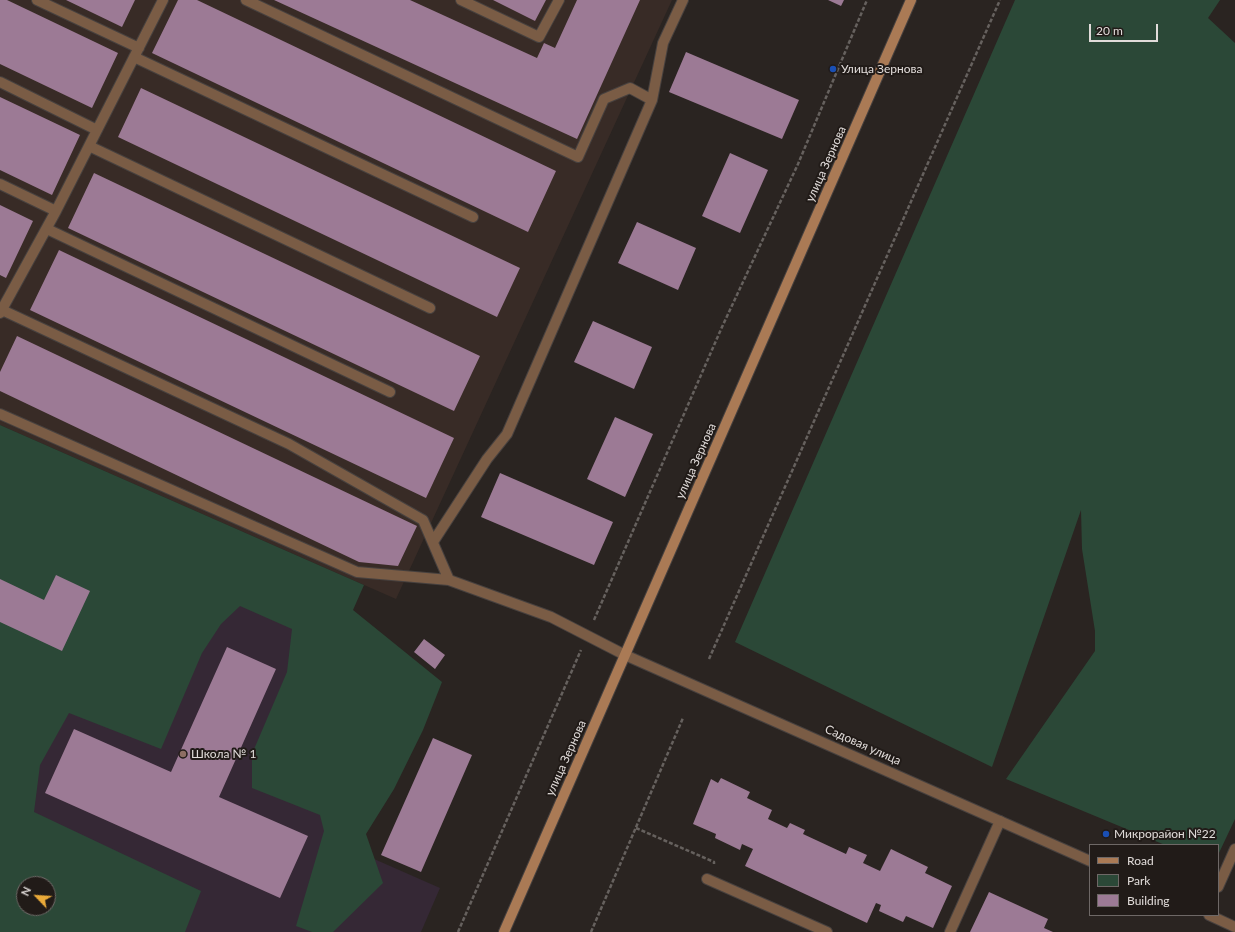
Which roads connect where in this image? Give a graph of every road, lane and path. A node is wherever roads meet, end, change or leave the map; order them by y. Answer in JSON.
{"nodes":[{"id":1,"x":37,"y":0,"type":"edge"},
{"id":2,"x":163,"y":0,"type":"edge"},
{"id":3,"x":246,"y":0,"type":"edge"},
{"id":4,"x":462,"y":0,"type":"edge"},
{"id":5,"x":559,"y":0,"type":"edge"},
{"id":6,"x":683,"y":0,"type":"edge"},
{"id":7,"x":868,"y":0,"type":"edge"},
{"id":8,"x":911,"y":0,"type":"edge"},
{"id":9,"x":1000,"y":0,"type":"edge"},
{"id":10,"x":136,"y":53,"type":"junction"},
{"id":11,"x":0,"y":82,"type":"edge"},
{"id":12,"x":652,"y":100,"type":"junction"},
{"id":13,"x":97,"y":130,"type":"junction"},
{"id":14,"x":89,"y":146,"type":"junction"},
{"id":15,"x":0,"y":184,"type":"edge"},
{"id":16,"x":56,"y":211,"type":"junction"},
{"id":17,"x":473,"y":217,"type":"dead end"},
{"id":18,"x":46,"y":229,"type":"junction"},
{"id":19,"x":2,"y":306,"type":"edge"},
{"id":20,"x":430,"y":308,"type":"dead end"},
{"id":21,"x":390,"y":392,"type":"dead end"},
{"id":22,"x":0,"y":414,"type":"edge"},
{"id":23,"x":433,"y":542,"type":"junction"},
{"id":24,"x":449,"y":580,"type":"junction"},
{"id":25,"x":587,"y":635,"type":"junction"},
{"id":26,"x":625,"y":654,"type":"junction"},
{"id":27,"x":709,"y":659,"type":"dead end"},
{"id":28,"x":683,"y":718,"type":"dead end"},
{"id":29,"x":1000,"y":821,"type":"junction"},
{"id":30,"x":636,"y":828,"type":"junction"},
{"id":31,"x":1235,"y":849,"type":"edge"},
{"id":32,"x":1089,"y":861,"type":"edge"},
{"id":33,"x":707,"y":879,"type":"joint"},
{"id":34,"x":1219,"y":885,"type":"edge"},
{"id":35,"x":1211,"y":916,"type":"edge"},
{"id":36,"x":1235,"y":927,"type":"edge"},
{"id":37,"x":458,"y":932,"type":"edge"},
{"id":38,"x":504,"y":932,"type":"edge"},
{"id":39,"x":591,"y":932,"type":"edge"},
{"id":40,"x":827,"y":932,"type":"edge"},
{"id":41,"x":950,"y":932,"type":"edge"}],
"edges":[{"from":1,"to":10,"type":"street"},
{"from":2,"to":10,"type":"street"},
{"from":3,"to":12,"type":"street"},
{"from":4,"to":5,"type":"street"},
{"from":6,"to":12,"type":"street"},
{"from":7,"to":25,"type":"path"},
{"from":8,"to":26,"type":"main road","name":"улица Зернова"},
{"from":9,"to":27,"type":"path"},
{"from":10,"to":13,"type":"street"},
{"from":10,"to":17,"type":"street"},
{"from":11,"to":13,"type":"street"},
{"from":12,"to":23,"type":"street"},
{"from":13,"to":14,"type":"street"},
{"from":14,"to":16,"type":"street"},
{"from":14,"to":20,"type":"street"},
{"from":15,"to":16,"type":"street"},
{"from":16,"to":18,"type":"street"},
{"from":18,"to":19,"type":"street"},
{"from":18,"to":21,"type":"street"},
{"from":19,"to":23,"type":"street"},
{"from":22,"to":24,"type":"street","name":"Садовая улица"},
{"from":23,"to":24,"type":"street"},
{"from":24,"to":25,"type":"street","name":"Садовая улица"},
{"from":25,"to":26,"type":"street","name":"Садовая улица"},
{"from":25,"to":37,"type":"path"},
{"from":26,"to":29,"type":"street","name":"Садовая улица"},
{"from":26,"to":38,"type":"main road","name":"улица Зернова"},
{"from":28,"to":30,"type":"path"},
{"from":29,"to":32,"type":"street","name":"Садовая улица"},
{"from":29,"to":41,"type":"street"},
{"from":30,"to":33,"type":"path"},
{"from":30,"to":39,"type":"path"},
{"from":31,"to":34,"type":"street"},
{"from":33,"to":40,"type":"street"},
{"from":35,"to":36,"type":"street"}]}
